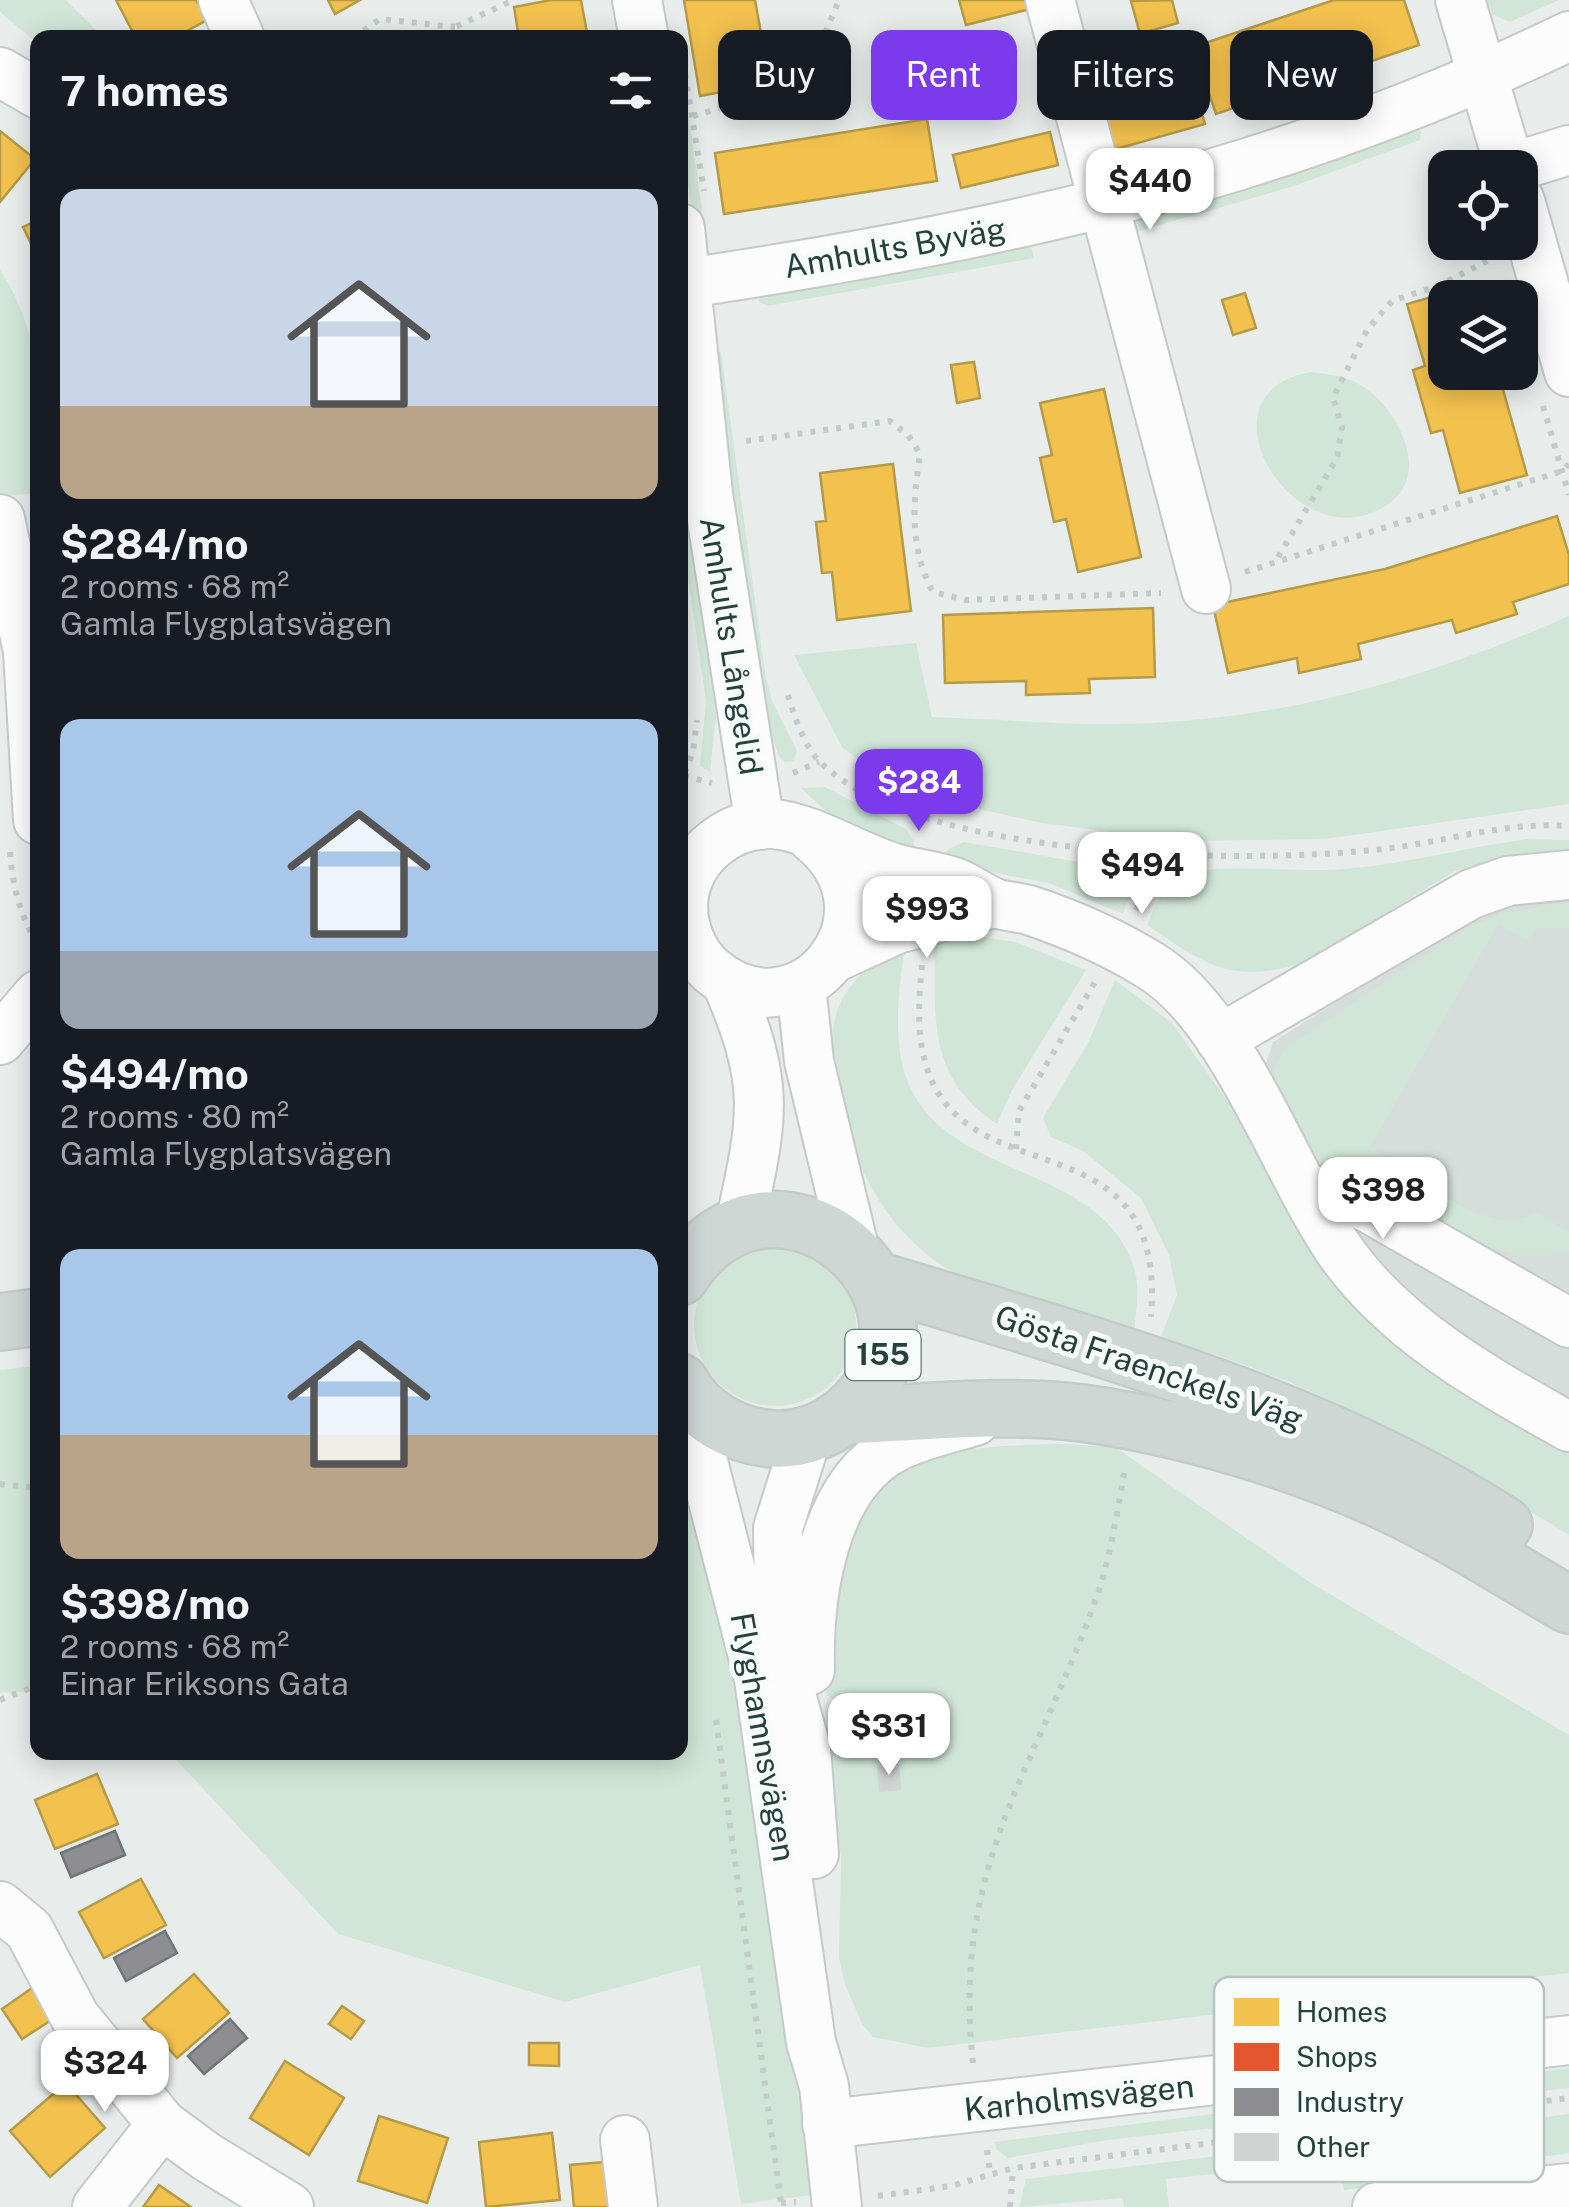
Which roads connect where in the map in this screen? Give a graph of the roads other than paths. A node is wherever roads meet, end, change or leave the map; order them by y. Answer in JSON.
{"nodes":[{"id":1,"x":223,"y":0,"type":"edge"},
{"id":2,"x":638,"y":0,"type":"edge"},
{"id":3,"x":1050,"y":0,"type":"edge"},
{"id":4,"x":1460,"y":0,"type":"edge"},
{"id":5,"x":236,"y":30,"type":"edge"},
{"id":6,"x":643,"y":30,"type":"edge"},
{"id":7,"x":1569,"y":36,"type":"edge"},
{"id":8,"x":0,"y":72,"type":"edge"},
{"id":9,"x":1482,"y":76,"type":"junction"},
{"id":10,"x":30,"y":89,"type":"edge"},
{"id":11,"x":1505,"y":150,"type":"edge"},
{"id":12,"x":1569,"y":150,"type":"edge"},
{"id":13,"x":1538,"y":160,"type":"edge"},
{"id":14,"x":1101,"y":206,"type":"junction"},
{"id":15,"x":692,"y":211,"type":"edge"},
{"id":16,"x":688,"y":248,"type":"edge"},
{"id":17,"x":1536,"y":261,"type":"edge"},
{"id":18,"x":688,"y":283,"type":"edge"},
{"id":19,"x":688,"y":319,"type":"edge"},
{"id":20,"x":1569,"y":372,"type":"edge"},
{"id":21,"x":0,"y":519,"type":"edge"},
{"id":22,"x":1206,"y":589,"type":"road end"},
{"id":23,"x":30,"y":684,"type":"edge"},
{"id":24,"x":760,"y":825,"type":"junction"},
{"id":25,"x":811,"y":837,"type":"junction"},
{"id":26,"x":1569,"y":875,"type":"edge"},
{"id":27,"x":688,"y":880,"type":"edge"},
{"id":28,"x":994,"y":902,"type":"junction"},
{"id":29,"x":688,"y":928,"type":"edge"},
{"id":30,"x":818,"y":972,"type":"junction"},
{"id":31,"x":726,"y":981,"type":"junction"},
{"id":32,"x":30,"y":1004,"type":"edge"},
{"id":33,"x":1220,"y":1038,"type":"junction"},
{"id":34,"x":0,"y":1040,"type":"edge"},
{"id":35,"x":1304,"y":1190,"type":"junction"},
{"id":36,"x":704,"y":1246,"type":"edge"},
{"id":37,"x":865,"y":1266,"type":"junction"},
{"id":38,"x":30,"y":1318,"type":"edge"},
{"id":39,"x":0,"y":1322,"type":"edge"},
{"id":40,"x":1569,"y":1323,"type":"edge"},
{"id":41,"x":688,"y":1393,"type":"edge"},
{"id":42,"x":688,"y":1406,"type":"edge"},
{"id":43,"x":1005,"y":1412,"type":"junction"},
{"id":44,"x":826,"y":1426,"type":"junction"},
{"id":45,"x":1569,"y":1427,"type":"edge"},
{"id":46,"x":1569,"y":1567,"type":"edge"},
{"id":47,"x":1569,"y":1605,"type":"edge"},
{"id":48,"x":806,"y":1748,"type":"junction"},
{"id":49,"x":0,"y":1906,"type":"edge"},
{"id":50,"x":1569,"y":2040,"type":"edge"},
{"id":51,"x":1544,"y":2042,"type":"edge"},
{"id":52,"x":1214,"y":2071,"type":"edge"},
{"id":53,"x":825,"y":2105,"type":"junction"},
{"id":54,"x":162,"y":2124,"type":"junction"},
{"id":55,"x":625,"y":2140,"type":"dead end"},
{"id":56,"x":1569,"y":2188,"type":"edge"},
{"id":57,"x":837,"y":2203,"type":"edge"},
{"id":58,"x":98,"y":2207,"type":"edge"},
{"id":59,"x":289,"y":2207,"type":"edge"},
{"id":60,"x":633,"y":2207,"type":"edge"},
{"id":61,"x":1377,"y":2207,"type":"edge"}],
"edges":[{"from":1,"to":5,"type":"street"},
{"from":2,"to":6,"type":"street"},
{"from":3,"to":14,"type":"street"},
{"from":4,"to":9,"type":"street"},
{"from":7,"to":9,"type":"street","name":"Amhults Byväg"},
{"from":8,"to":10,"type":"street"},
{"from":9,"to":11,"type":"street"},
{"from":9,"to":14,"type":"street","name":"Amhults Byväg"},
{"from":12,"to":13,"type":"street"},
{"from":14,"to":18,"type":"street","name":"Amhults Byväg"},
{"from":14,"to":22,"type":"street"},
{"from":15,"to":16,"type":"street","name":"Amhults Långelid"},
{"from":17,"to":20,"type":"street"},
{"from":19,"to":24,"type":"street","name":"Amhults Långelid"},
{"from":21,"to":23,"type":"street"},
{"from":24,"to":25,"type":"street"},
{"from":24,"to":27,"type":"street"},
{"from":25,"to":28,"type":"street"},
{"from":25,"to":30,"type":"street"},
{"from":26,"to":33,"type":"street"},
{"from":28,"to":30,"type":"street"},
{"from":28,"to":33,"type":"street"},
{"from":29,"to":31,"type":"street"},
{"from":30,"to":31,"type":"street"},
{"from":30,"to":37,"type":"street"},
{"from":31,"to":36,"type":"street"},
{"from":32,"to":34,"type":"street"},
{"from":33,"to":35,"type":"street"},
{"from":35,"to":40,"type":"street"},
{"from":35,"to":45,"type":"street"},
{"from":36,"to":37,"type":"main road","name":"Gösta Fraenckels Väg","number":"155"},
{"from":37,"to":44,"type":"main road","number":"155"},
{"from":37,"to":46,"type":"main road","name":"Gösta Fraenckels Väg","number":"155"},
{"from":38,"to":39,"type":"main road"},
{"from":41,"to":44,"type":"main road","name":"Gösta Fraenckels Väg","number":"155"},
{"from":42,"to":53,"type":"street","name":"Flyghamnsvägen"},
{"from":43,"to":44,"type":"main road","name":"Gösta Fraenckels Väg","number":"155"},
{"from":43,"to":47,"type":"main road","name":"Gösta Fraenckels Väg","number":"155"},
{"from":43,"to":48,"type":"street","name":"Flyghamnsvägen"},
{"from":44,"to":48,"type":"street","name":"Flyghamnsvägen"},
{"from":48,"to":53,"type":"street","name":"Flyghamnsvägen"},
{"from":49,"to":54,"type":"street"},
{"from":50,"to":51,"type":"street","name":"Karholmsvägen"},
{"from":52,"to":53,"type":"street","name":"Karholmsvägen"},
{"from":53,"to":57,"type":"street","name":"Flyghamnsvägen"},
{"from":54,"to":58,"type":"street"},
{"from":54,"to":59,"type":"street"},
{"from":55,"to":60,"type":"street"},
{"from":56,"to":61,"type":"street"}]}
